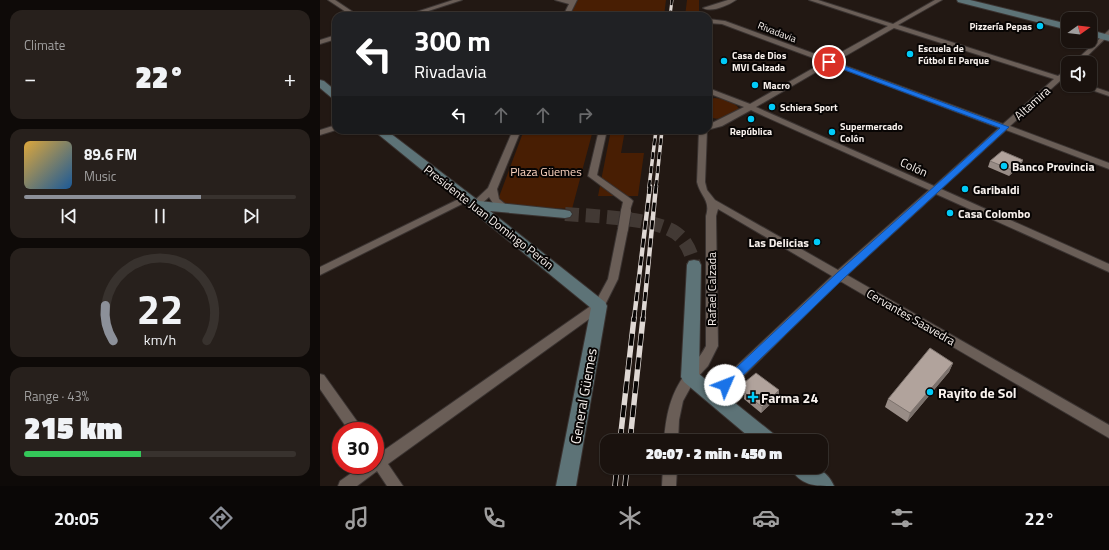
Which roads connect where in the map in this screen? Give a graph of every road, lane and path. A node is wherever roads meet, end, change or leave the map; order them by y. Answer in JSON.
{"nodes":[{"id":1,"x":331,"y":0,"type":"edge"},
{"id":2,"x":558,"y":0,"type":"edge"},
{"id":3,"x":706,"y":0,"type":"edge"},
{"id":4,"x":733,"y":0,"type":"edge"},
{"id":5,"x":812,"y":0,"type":"edge"},
{"id":6,"x":939,"y":0,"type":"edge"},
{"id":7,"x":961,"y":0,"type":"edge"},
{"id":8,"x":454,"y":1,"type":"edge"},
{"id":9,"x":573,"y":2,"type":"edge"},
{"id":10,"x":706,"y":8,"type":"junction"},
{"id":11,"x":350,"y":12,"type":"edge"},
{"id":12,"x":423,"y":12,"type":"edge"},
{"id":13,"x":568,"y":12,"type":"edge"},
{"id":14,"x":706,"y":12,"type":"edge"},
{"id":15,"x":712,"y":21,"type":"edge"},
{"id":16,"x":1061,"y":25,"type":"edge"},
{"id":17,"x":894,"y":26,"type":"junction"},
{"id":18,"x":1097,"y":34,"type":"edge"},
{"id":19,"x":1107,"y":36,"type":"edge"},
{"id":20,"x":332,"y":38,"type":"edge"},
{"id":21,"x":320,"y":42,"type":"edge"},
{"id":22,"x":1084,"y":56,"type":"edge"},
{"id":23,"x":829,"y":62,"type":"junction"},
{"id":24,"x":1061,"y":79,"type":"edge"},
{"id":25,"x":1061,"y":82,"type":"edge"},
{"id":26,"x":320,"y":83,"type":"edge"},
{"id":27,"x":1097,"y":90,"type":"edge"},
{"id":28,"x":712,"y":92,"type":"edge"},
{"id":29,"x":332,"y":93,"type":"edge"},
{"id":30,"x":1109,"y":94,"type":"edge"},
{"id":31,"x":751,"y":107,"type":"junction"},
{"id":32,"x":712,"y":127,"type":"edge"},
{"id":33,"x":1005,"y":127,"type":"junction"},
{"id":34,"x":332,"y":128,"type":"edge"},
{"id":35,"x":320,"y":132,"type":"edge"},
{"id":36,"x":383,"y":134,"type":"edge"},
{"id":37,"x":515,"y":134,"type":"edge"},
{"id":38,"x":602,"y":134,"type":"edge"},
{"id":39,"x":703,"y":134,"type":"edge"},
{"id":40,"x":1109,"y":166,"type":"edge"},
{"id":41,"x":492,"y":189,"type":"junction"},
{"id":42,"x":936,"y":190,"type":"junction"},
{"id":43,"x":470,"y":202,"type":"junction"},
{"id":44,"x":712,"y":202,"type":"junction"},
{"id":45,"x":505,"y":208,"type":"junction"},
{"id":46,"x":565,"y":214,"type":"tunnel mouth"},
{"id":47,"x":694,"y":265,"type":"tunnel mouth"},
{"id":48,"x":1109,"y":268,"type":"edge"},
{"id":49,"x":320,"y":271,"type":"edge"},
{"id":50,"x":840,"y":276,"type":"junction"},
{"id":51,"x":599,"y":306,"type":"junction"},
{"id":52,"x":690,"y":377,"type":"junction"},
{"id":53,"x":320,"y":379,"type":"edge"},
{"id":54,"x":714,"y":396,"type":"junction"},
{"id":55,"x":351,"y":422,"type":"edge"},
{"id":56,"x":1109,"y":432,"type":"edge"},
{"id":57,"x":671,"y":434,"type":"edge"},
{"id":58,"x":760,"y":434,"type":"edge"},
{"id":59,"x":384,"y":455,"type":"edge"},
{"id":60,"x":384,"y":470,"type":"edge"},
{"id":61,"x":360,"y":474,"type":"edge"},
{"id":62,"x":670,"y":474,"type":"edge"},
{"id":63,"x":809,"y":474,"type":"edge"},
{"id":64,"x":345,"y":486,"type":"edge"},
{"id":65,"x":396,"y":486,"type":"edge"},
{"id":66,"x":566,"y":486,"type":"edge"},
{"id":67,"x":669,"y":486,"type":"edge"},
{"id":68,"x":824,"y":486,"type":"edge"}],
"edges":[{"from":1,"to":11,"type":"street"},
{"from":2,"to":9,"type":"street"},
{"from":3,"to":10,"type":"street"},
{"from":4,"to":10,"type":"street"},
{"from":5,"to":17,"type":"street"},
{"from":6,"to":17,"type":"street"},
{"from":7,"to":16,"type":"street"},
{"from":8,"to":12,"type":"street"},
{"from":9,"to":13,"type":"street"},
{"from":10,"to":14,"type":"street"},
{"from":15,"to":23,"type":"street","name":"Rivadavia"},
{"from":17,"to":23,"type":"street"},
{"from":17,"to":24,"type":"street"},
{"from":18,"to":19,"type":"street"},
{"from":19,"to":22,"type":"street"},
{"from":20,"to":21,"type":"street"},
{"from":23,"to":31,"type":"street"},
{"from":23,"to":33,"type":"street","name":"Rivadavia"},
{"from":25,"to":33,"type":"street","name":"Altamira"},
{"from":26,"to":29,"type":"street"},
{"from":27,"to":30,"type":"street"},
{"from":28,"to":31,"type":"street","name":"Colón"},
{"from":31,"to":32,"type":"street"},
{"from":31,"to":42,"type":"street","name":"Colón"},
{"from":33,"to":40,"type":"street","name":"Rivadavia"},
{"from":33,"to":42,"type":"street","name":"Altamira"},
{"from":34,"to":35,"type":"street"},
{"from":36,"to":43,"type":"street","name":"Presidente Juan Domingo Perón"},
{"from":37,"to":41,"type":"street"},
{"from":38,"to":51,"type":"street","bridge":true},
{"from":39,"to":44,"type":"street"},
{"from":41,"to":43,"type":"street"},
{"from":41,"to":45,"type":"street"},
{"from":42,"to":48,"type":"street","name":"Colón"},
{"from":42,"to":50,"type":"street","name":"Altamira"},
{"from":43,"to":45,"type":"street"},
{"from":43,"to":49,"type":"street"},
{"from":43,"to":51,"type":"street","name":"Presidente Juan Domingo Perón"},
{"from":44,"to":50,"type":"street","name":"Cervantes Saavedra"},
{"from":44,"to":52,"type":"street","name":"Rafael Calzada"},
{"from":45,"to":46,"type":"street"},
{"from":47,"to":52,"type":"street"},
{"from":50,"to":54,"type":"street","name":"Altamira"},
{"from":50,"to":56,"type":"street","name":"Cervantes Saavedra"},
{"from":51,"to":59,"type":"street"},
{"from":51,"to":66,"type":"street","name":"General Güemes"},
{"from":52,"to":54,"type":"street"},
{"from":52,"to":57,"type":"street","name":"Rafael Calzada"},
{"from":53,"to":55,"type":"street"},
{"from":54,"to":58,"type":"street"},
{"from":60,"to":65,"type":"street"},
{"from":61,"to":64,"type":"street"},
{"from":62,"to":67,"type":"street"},
{"from":63,"to":68,"type":"street"}]}
